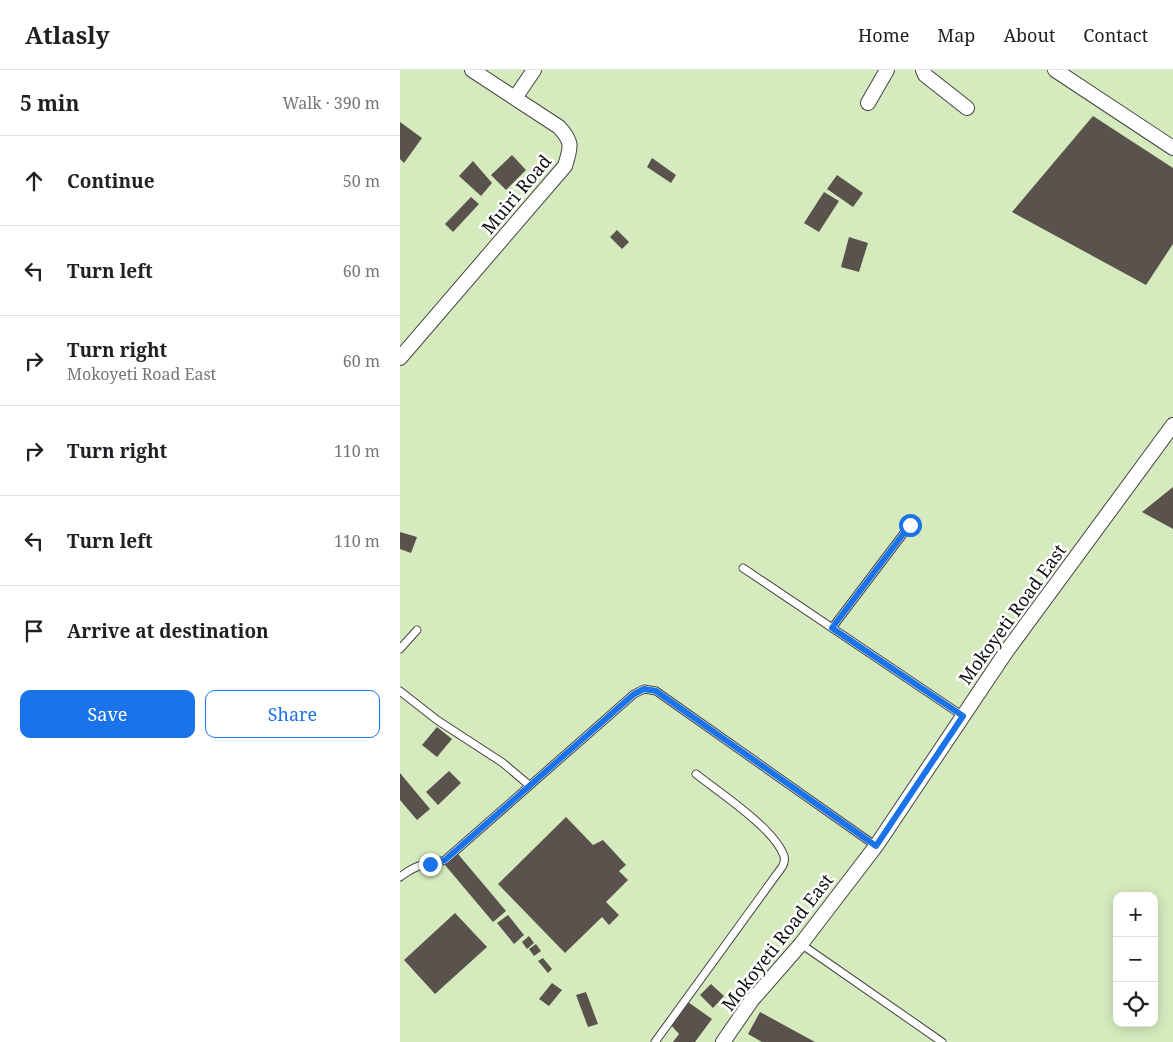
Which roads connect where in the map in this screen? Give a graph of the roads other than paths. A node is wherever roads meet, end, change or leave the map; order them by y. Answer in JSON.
{"nodes":[{"id":1,"x":472,"y":70,"type":"edge"},
{"id":2,"x":534,"y":70,"type":"edge"},
{"id":3,"x":887,"y":70,"type":"edge"},
{"id":4,"x":922,"y":70,"type":"edge"},
{"id":5,"x":1055,"y":70,"type":"edge"},
{"id":6,"x":515,"y":98,"type":"junction"},
{"id":7,"x":868,"y":103,"type":"dead end"},
{"id":8,"x":967,"y":108,"type":"dead end"},
{"id":9,"x":1173,"y":148,"type":"edge"},
{"id":10,"x":400,"y":358,"type":"edge"},
{"id":11,"x":1173,"y":425,"type":"edge"},
{"id":12,"x":910,"y":525,"type":"dead end"},
{"id":13,"x":743,"y":568,"type":"dead end"},
{"id":14,"x":832,"y":628,"type":"junction"},
{"id":15,"x":417,"y":630,"type":"dead end"},
{"id":16,"x":400,"y":649,"type":"edge"},
{"id":17,"x":400,"y":691,"type":"edge"},
{"id":18,"x":963,"y":716,"type":"junction"},
{"id":19,"x":696,"y":774,"type":"dead end"},
{"id":20,"x":529,"y":785,"type":"junction"},
{"id":21,"x":876,"y":846,"type":"junction"},
{"id":22,"x":400,"y":877,"type":"edge"},
{"id":23,"x":801,"y":944,"type":"junction"},
{"id":24,"x":655,"y":1042,"type":"edge"},
{"id":25,"x":723,"y":1042,"type":"edge"},
{"id":26,"x":942,"y":1042,"type":"edge"}],
"edges":[{"from":1,"to":6,"type":"street","name":"Muiri Road"},
{"from":2,"to":6,"type":"street"},
{"from":3,"to":7,"type":"street"},
{"from":4,"to":8,"type":"street"},
{"from":5,"to":9,"type":"street"},
{"from":6,"to":10,"type":"street","name":"Muiri Road"},
{"from":11,"to":18,"type":"street","name":"Mokoyeti Road East"},
{"from":12,"to":14,"type":"lane"},
{"from":13,"to":14,"type":"lane"},
{"from":14,"to":18,"type":"lane"},
{"from":15,"to":16,"type":"lane"},
{"from":17,"to":20,"type":"lane"},
{"from":18,"to":21,"type":"street","name":"Mokoyeti Road East"},
{"from":19,"to":24,"type":"lane"},
{"from":20,"to":21,"type":"lane"},
{"from":20,"to":22,"type":"lane"},
{"from":21,"to":23,"type":"street","name":"Mokoyeti Road East"},
{"from":23,"to":25,"type":"street","name":"Mokoyeti Road East"},
{"from":23,"to":26,"type":"lane"}]}
